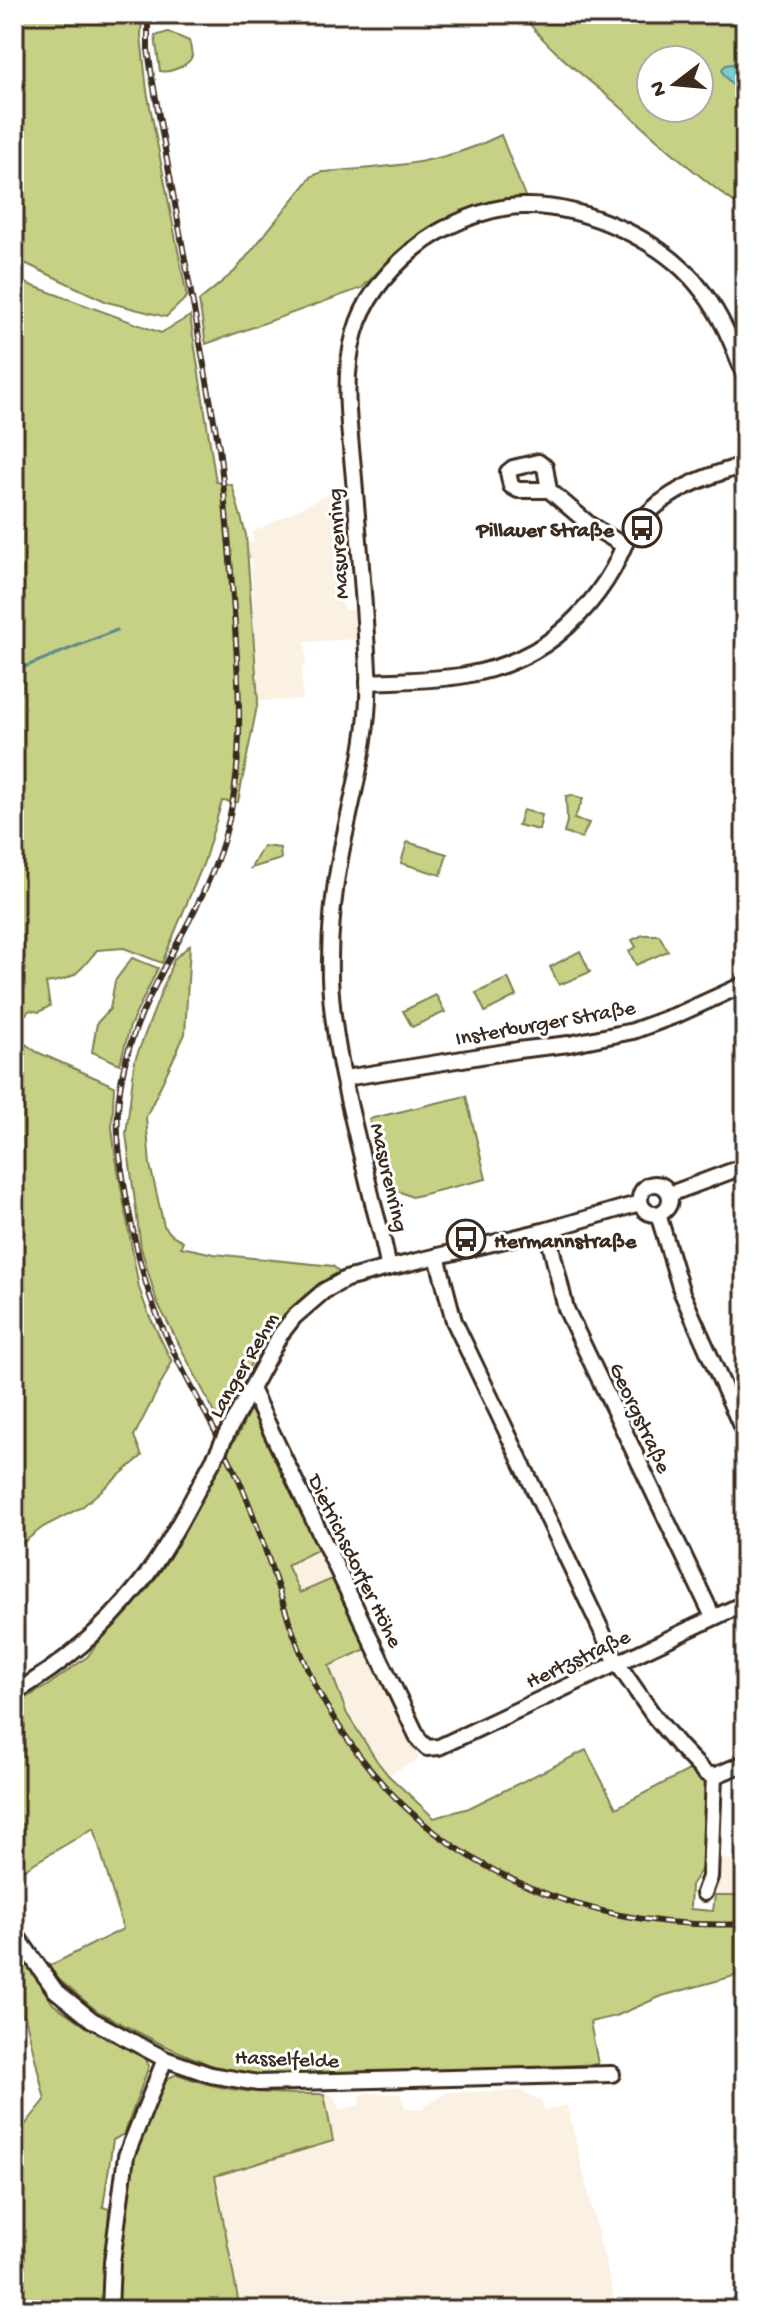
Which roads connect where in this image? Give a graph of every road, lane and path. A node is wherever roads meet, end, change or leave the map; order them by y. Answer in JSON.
{"nodes":[{"id":1,"x":745,"y":378,"type":"edge"},
{"id":2,"x":745,"y":465,"type":"edge"},
{"id":3,"x":549,"y":490,"type":"dead end"},
{"id":4,"x":623,"y":545,"type":"junction"},
{"id":5,"x":368,"y":682,"type":"junction"},
{"id":6,"x":745,"y":984,"type":"edge"},
{"id":7,"x":345,"y":1078,"type":"junction"},
{"id":8,"x":745,"y":1166,"type":"edge"},
{"id":9,"x":670,"y":1194,"type":"junction"},
{"id":10,"x":640,"y":1203,"type":"junction"},
{"id":11,"x":658,"y":1214,"type":"junction"},
{"id":12,"x":547,"y":1230,"type":"junction"},
{"id":13,"x":437,"y":1256,"type":"junction"},
{"id":14,"x":388,"y":1268,"type":"junction"},
{"id":15,"x":251,"y":1389,"type":"junction"},
{"id":16,"x":745,"y":1435,"type":"edge"},
{"id":17,"x":745,"y":1603,"type":"edge"},
{"id":18,"x":713,"y":1617,"type":"junction"},
{"id":19,"x":617,"y":1663,"type":"junction"},
{"id":20,"x":14,"y":1693,"type":"edge"},
{"id":21,"x":427,"y":1748,"type":"joint"},
{"id":22,"x":745,"y":1763,"type":"edge"},
{"id":23,"x":714,"y":1776,"type":"junction"},
{"id":24,"x":704,"y":1893,"type":"dead end"},
{"id":25,"x":14,"y":1932,"type":"edge"},
{"id":26,"x":165,"y":2059,"type":"junction"},
{"id":27,"x":612,"y":2074,"type":"dead end"},
{"id":28,"x":110,"y":2310,"type":"edge"}],
"edges":[{"from":1,"to":5,"type":"street","name":"Masurenring"},
{"from":2,"to":4,"type":"street"},
{"from":3,"to":4,"type":"street"},
{"from":4,"to":5,"type":"street"},
{"from":5,"to":7,"type":"street","name":"Masurenring"},
{"from":6,"to":7,"type":"street","name":"Insterburger Straße"},
{"from":7,"to":14,"type":"street","name":"Masurenring"},
{"from":8,"to":9,"type":"street"},
{"from":9,"to":10,"type":"street"},
{"from":9,"to":11,"type":"street"},
{"from":10,"to":11,"type":"street"},
{"from":10,"to":12,"type":"street","name":"Langer Rehm"},
{"from":11,"to":16,"type":"street"},
{"from":12,"to":13,"type":"street","name":"Langer Rehm"},
{"from":12,"to":18,"type":"street","name":"Georgstraße"},
{"from":13,"to":14,"type":"street","name":"Langer Rehm"},
{"from":13,"to":19,"type":"street"},
{"from":14,"to":15,"type":"street","name":"Langer Rehm"},
{"from":15,"to":20,"type":"street","name":"Langer Rehm","bridge":true},
{"from":15,"to":21,"type":"street","name":"Dietrichsdorfer Höhe"},
{"from":17,"to":18,"type":"street","name":"Hertzstraße"},
{"from":18,"to":19,"type":"street","name":"Hertzstraße"},
{"from":19,"to":21,"type":"street","name":"Hertzstraße"},
{"from":19,"to":23,"type":"street"},
{"from":22,"to":23,"type":"street"},
{"from":23,"to":24,"type":"street"},
{"from":25,"to":26,"type":"street","name":"Hasselfelde"},
{"from":26,"to":27,"type":"street","name":"Hasselfelde"},
{"from":26,"to":28,"type":"street"}]}
